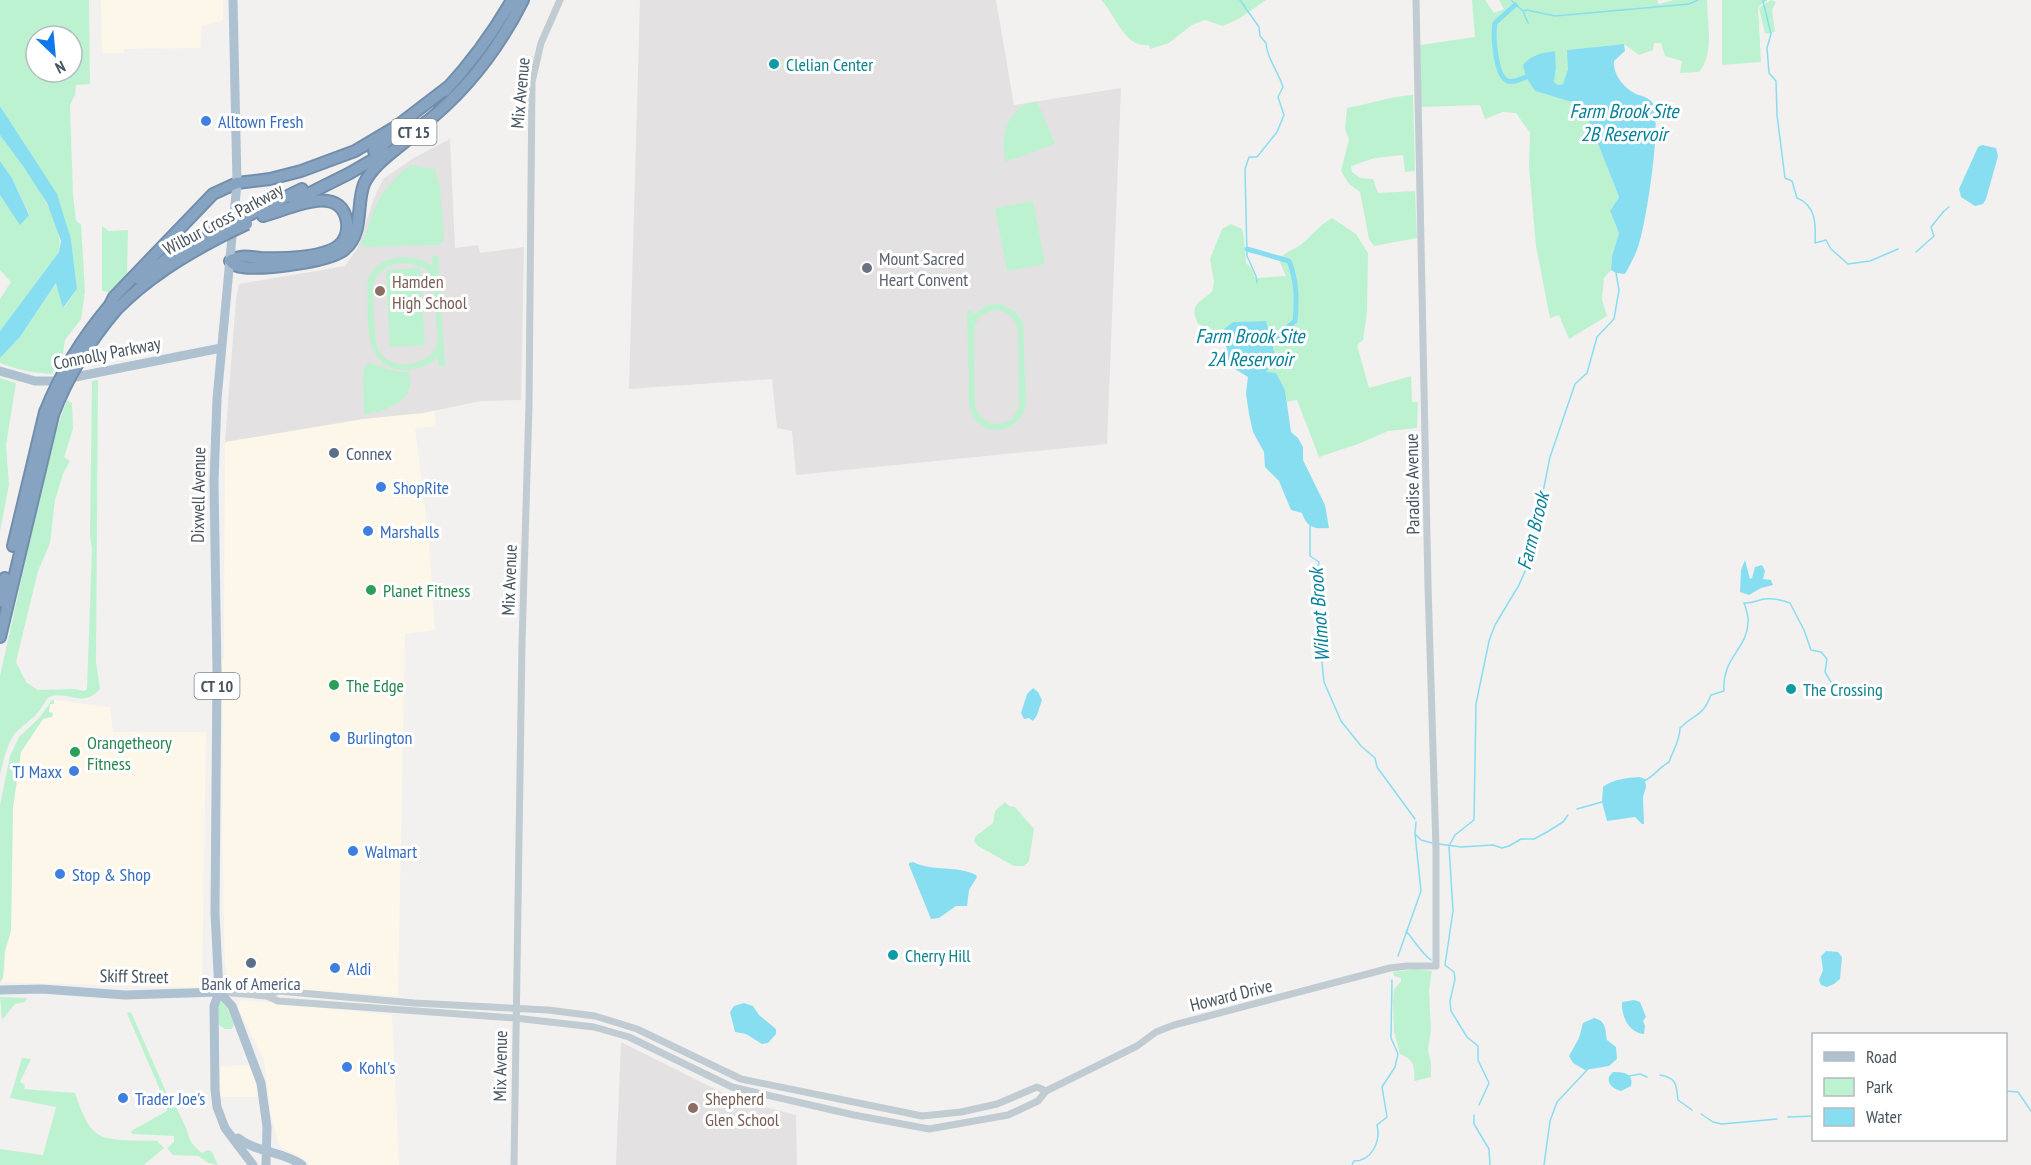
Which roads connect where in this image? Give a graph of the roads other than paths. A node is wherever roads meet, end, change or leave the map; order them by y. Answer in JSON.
{"nodes":[{"id":1,"x":233,"y":0,"type":"edge"},
{"id":2,"x":512,"y":0,"type":"edge"},
{"id":3,"x":523,"y":0,"type":"edge"},
{"id":4,"x":560,"y":0,"type":"edge"},
{"id":5,"x":1416,"y":0,"type":"edge"},
{"id":6,"x":448,"y":87,"type":"junction"},
{"id":7,"x":426,"y":122,"type":"junction"},
{"id":8,"x":237,"y":183,"type":"junction"},
{"id":9,"x":263,"y":216,"type":"junction"},
{"id":10,"x":247,"y":220,"type":"junction"},
{"id":11,"x":230,"y":261,"type":"junction"},
{"id":12,"x":113,"y":307,"type":"junction"},
{"id":13,"x":221,"y":348,"type":"junction"},
{"id":14,"x":0,"y":371,"type":"edge"},
{"id":15,"x":49,"y":413,"type":"junction"},
{"id":16,"x":0,"y":602,"type":"edge"},
{"id":17,"x":0,"y":637,"type":"edge"},
{"id":18,"x":1436,"y":966,"type":"joint"},
{"id":19,"x":0,"y":990,"type":"edge"},
{"id":20,"x":219,"y":992,"type":"junction"},
{"id":21,"x":267,"y":996,"type":"junction"},
{"id":22,"x":515,"y":1009,"type":"junction"},
{"id":23,"x":595,"y":1016,"type":"junction"},
{"id":24,"x":515,"y":1018,"type":"junction"},
{"id":25,"x":594,"y":1027,"type":"junction"},
{"id":26,"x":689,"y":1054,"type":"junction"},
{"id":27,"x":683,"y":1064,"type":"junction"},
{"id":28,"x":729,"y":1074,"type":"junction"},
{"id":29,"x":724,"y":1084,"type":"junction"},
{"id":30,"x":1046,"y":1091,"type":"junction"},
{"id":31,"x":222,"y":1121,"type":"junction"},
{"id":32,"x":267,"y":1151,"type":"junction"},
{"id":33,"x":253,"y":1165,"type":"edge"},
{"id":34,"x":266,"y":1165,"type":"edge"},
{"id":35,"x":302,"y":1165,"type":"edge"},
{"id":36,"x":514,"y":1165,"type":"edge"}],
"edges":[{"from":1,"to":8,"type":"main road","name":"Dixwell Avenue","number":"CT 10"},
{"from":2,"to":6,"type":"highway","name":"Wilbur Cross Parkway","number":"CT 15"},
{"from":3,"to":7,"type":"highway","name":"Wilbur Cross Parkway","number":"CT 15"},
{"from":4,"to":22,"type":"street","name":"Mix Avenue"},
{"from":5,"to":18,"type":"street","name":"Paradise Avenue"},
{"from":6,"to":8,"type":"highway"},
{"from":6,"to":10,"type":"highway","name":"Wilbur Cross Parkway","number":"CT 15"},
{"from":7,"to":9,"type":"highway","name":"Wilbur Cross Parkway","number":"CT 15"},
{"from":7,"to":11,"type":"highway"},
{"from":8,"to":11,"type":"main road","name":"Dixwell Avenue","number":"CT 10"},
{"from":8,"to":12,"type":"highway"},
{"from":9,"to":10,"type":"highway","name":"Wilbur Cross Parkway","number":"CT 15"},
{"from":9,"to":11,"type":"highway"},
{"from":10,"to":12,"type":"highway","name":"Wilbur Cross Parkway","number":"CT 15","bridge":true},
{"from":11,"to":13,"type":"main road","name":"Dixwell Avenue","number":"CT 10"},
{"from":12,"to":15,"type":"highway","name":"Wilbur Cross Parkway","number":"CT 15","bridge":true},
{"from":13,"to":14,"type":"main road","name":"Connolly Parkway"},
{"from":13,"to":20,"type":"main road","name":"Dixwell Avenue","number":"CT 10"},
{"from":15,"to":16,"type":"highway","name":"Wilbur Cross Parkway","number":"CT 15"},
{"from":15,"to":17,"type":"highway","name":"Wilbur Cross Parkway","number":"CT 15"},
{"from":18,"to":30,"type":"street","name":"Howard Drive"},
{"from":19,"to":20,"type":"main road","name":"Skiff Street"},
{"from":20,"to":21,"type":"street","name":"Skiff Street"},
{"from":20,"to":31,"type":"main road","name":"Dixwell Avenue","number":"CT 10"},
{"from":20,"to":32,"type":"main road"},
{"from":21,"to":22,"type":"street","name":"Skiff Street"},
{"from":21,"to":24,"type":"street","name":"Skiff Street"},
{"from":22,"to":23,"type":"street","name":"Skiff Street"},
{"from":22,"to":24,"type":"street","name":"Mix Avenue"},
{"from":23,"to":25,"type":"street"},
{"from":23,"to":26,"type":"street","name":"Howard Drive"},
{"from":24,"to":25,"type":"street","name":"Skiff Street"},
{"from":24,"to":36,"type":"street","name":"Mix Avenue"},
{"from":25,"to":27,"type":"street","name":"Howard Drive"},
{"from":26,"to":27,"type":"street"},
{"from":26,"to":28,"type":"street","name":"Howard Drive"},
{"from":27,"to":29,"type":"street","name":"Howard Drive"},
{"from":28,"to":29,"type":"street"},
{"from":28,"to":30,"type":"street","name":"Howard Drive"},
{"from":29,"to":30,"type":"street","name":"Howard Drive"},
{"from":31,"to":32,"type":"main road"},
{"from":31,"to":33,"type":"main road","name":"Dixwell Avenue","number":"CT 10"},
{"from":32,"to":34,"type":"main road"},
{"from":32,"to":35,"type":"main road"}]}
